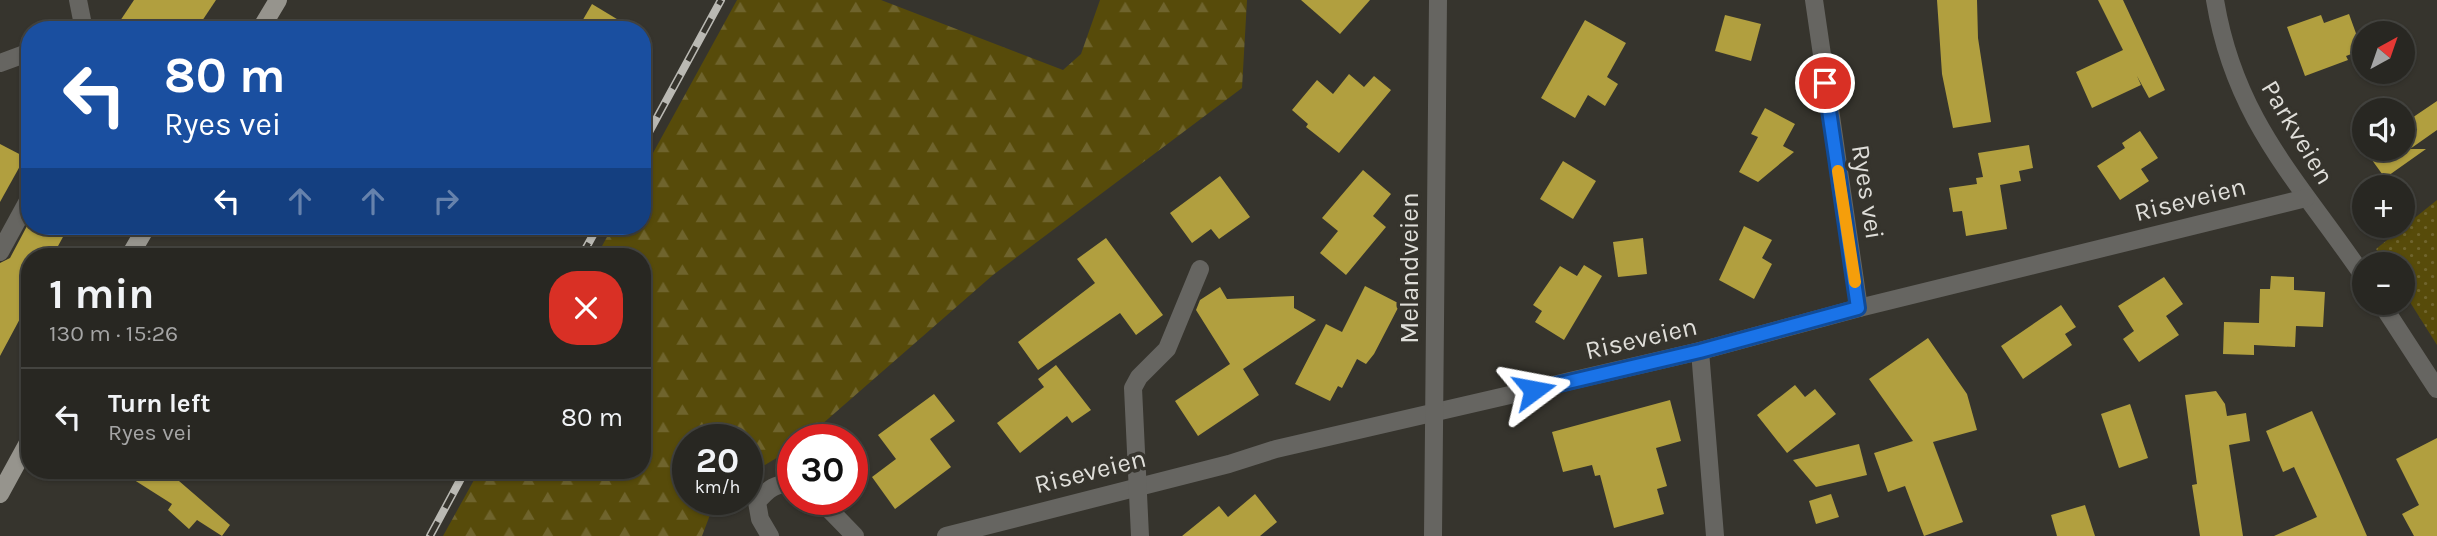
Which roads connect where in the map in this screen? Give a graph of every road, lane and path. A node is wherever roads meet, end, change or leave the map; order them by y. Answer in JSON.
{"nodes":[{"id":1,"x":78,"y":0,"type":"edge"},
{"id":2,"x":278,"y":0,"type":"edge"},
{"id":3,"x":1437,"y":0,"type":"edge"},
{"id":4,"x":1814,"y":0,"type":"edge"},
{"id":5,"x":2215,"y":0,"type":"edge"},
{"id":6,"x":82,"y":21,"type":"edge"},
{"id":7,"x":265,"y":21,"type":"edge"},
{"id":8,"x":21,"y":57,"type":"edge"},
{"id":9,"x":0,"y":63,"type":"edge"},
{"id":10,"x":2306,"y":198,"type":"junction"},
{"id":11,"x":21,"y":214,"type":"edge"},
{"id":12,"x":0,"y":252,"type":"edge"},
{"id":13,"x":2352,"y":261,"type":"edge"},
{"id":14,"x":1200,"y":270,"type":"dead end"},
{"id":15,"x":1858,"y":308,"type":"junction"},
{"id":16,"x":2389,"y":315,"type":"edge"},
{"id":17,"x":1700,"y":351,"type":"junction"},
{"id":18,"x":2437,"y":389,"type":"edge"},
{"id":19,"x":1434,"y":414,"type":"junction"},
{"id":20,"x":21,"y":456,"type":"edge"},
{"id":21,"x":1137,"y":485,"type":"junction"},
{"id":22,"x":777,"y":486,"type":"edge"},
{"id":23,"x":0,"y":494,"type":"edge"},
{"id":24,"x":835,"y":515,"type":"edge"},
{"id":25,"x":770,"y":536,"type":"edge"},
{"id":26,"x":855,"y":536,"type":"edge"},
{"id":27,"x":946,"y":536,"type":"edge"},
{"id":28,"x":1140,"y":536,"type":"edge"},
{"id":29,"x":1433,"y":536,"type":"edge"},
{"id":30,"x":1716,"y":536,"type":"edge"}],
"edges":[{"from":1,"to":6,"type":"street"},
{"from":2,"to":7,"type":"main road"},
{"from":3,"to":19,"type":"street","name":"Melandveien"},
{"from":4,"to":15,"type":"street","name":"Ryes vei"},
{"from":5,"to":10,"type":"street","name":"Parkveien"},
{"from":8,"to":9,"type":"street"},
{"from":10,"to":13,"type":"street","name":"Parkveien"},
{"from":10,"to":15,"type":"street","name":"Riseveien"},
{"from":11,"to":12,"type":"street"},
{"from":14,"to":21,"type":"street"},
{"from":15,"to":17,"type":"street","name":"Riseveien"},
{"from":16,"to":18,"type":"street"},
{"from":17,"to":19,"type":"street","name":"Riseveien"},
{"from":17,"to":30,"type":"street"},
{"from":19,"to":21,"type":"street","name":"Riseveien"},
{"from":19,"to":29,"type":"street","name":"Melandveien"},
{"from":20,"to":23,"type":"main road"},
{"from":21,"to":27,"type":"street","name":"Riseveien"},
{"from":21,"to":28,"type":"street"},
{"from":22,"to":25,"type":"street"},
{"from":24,"to":26,"type":"street"}]}
